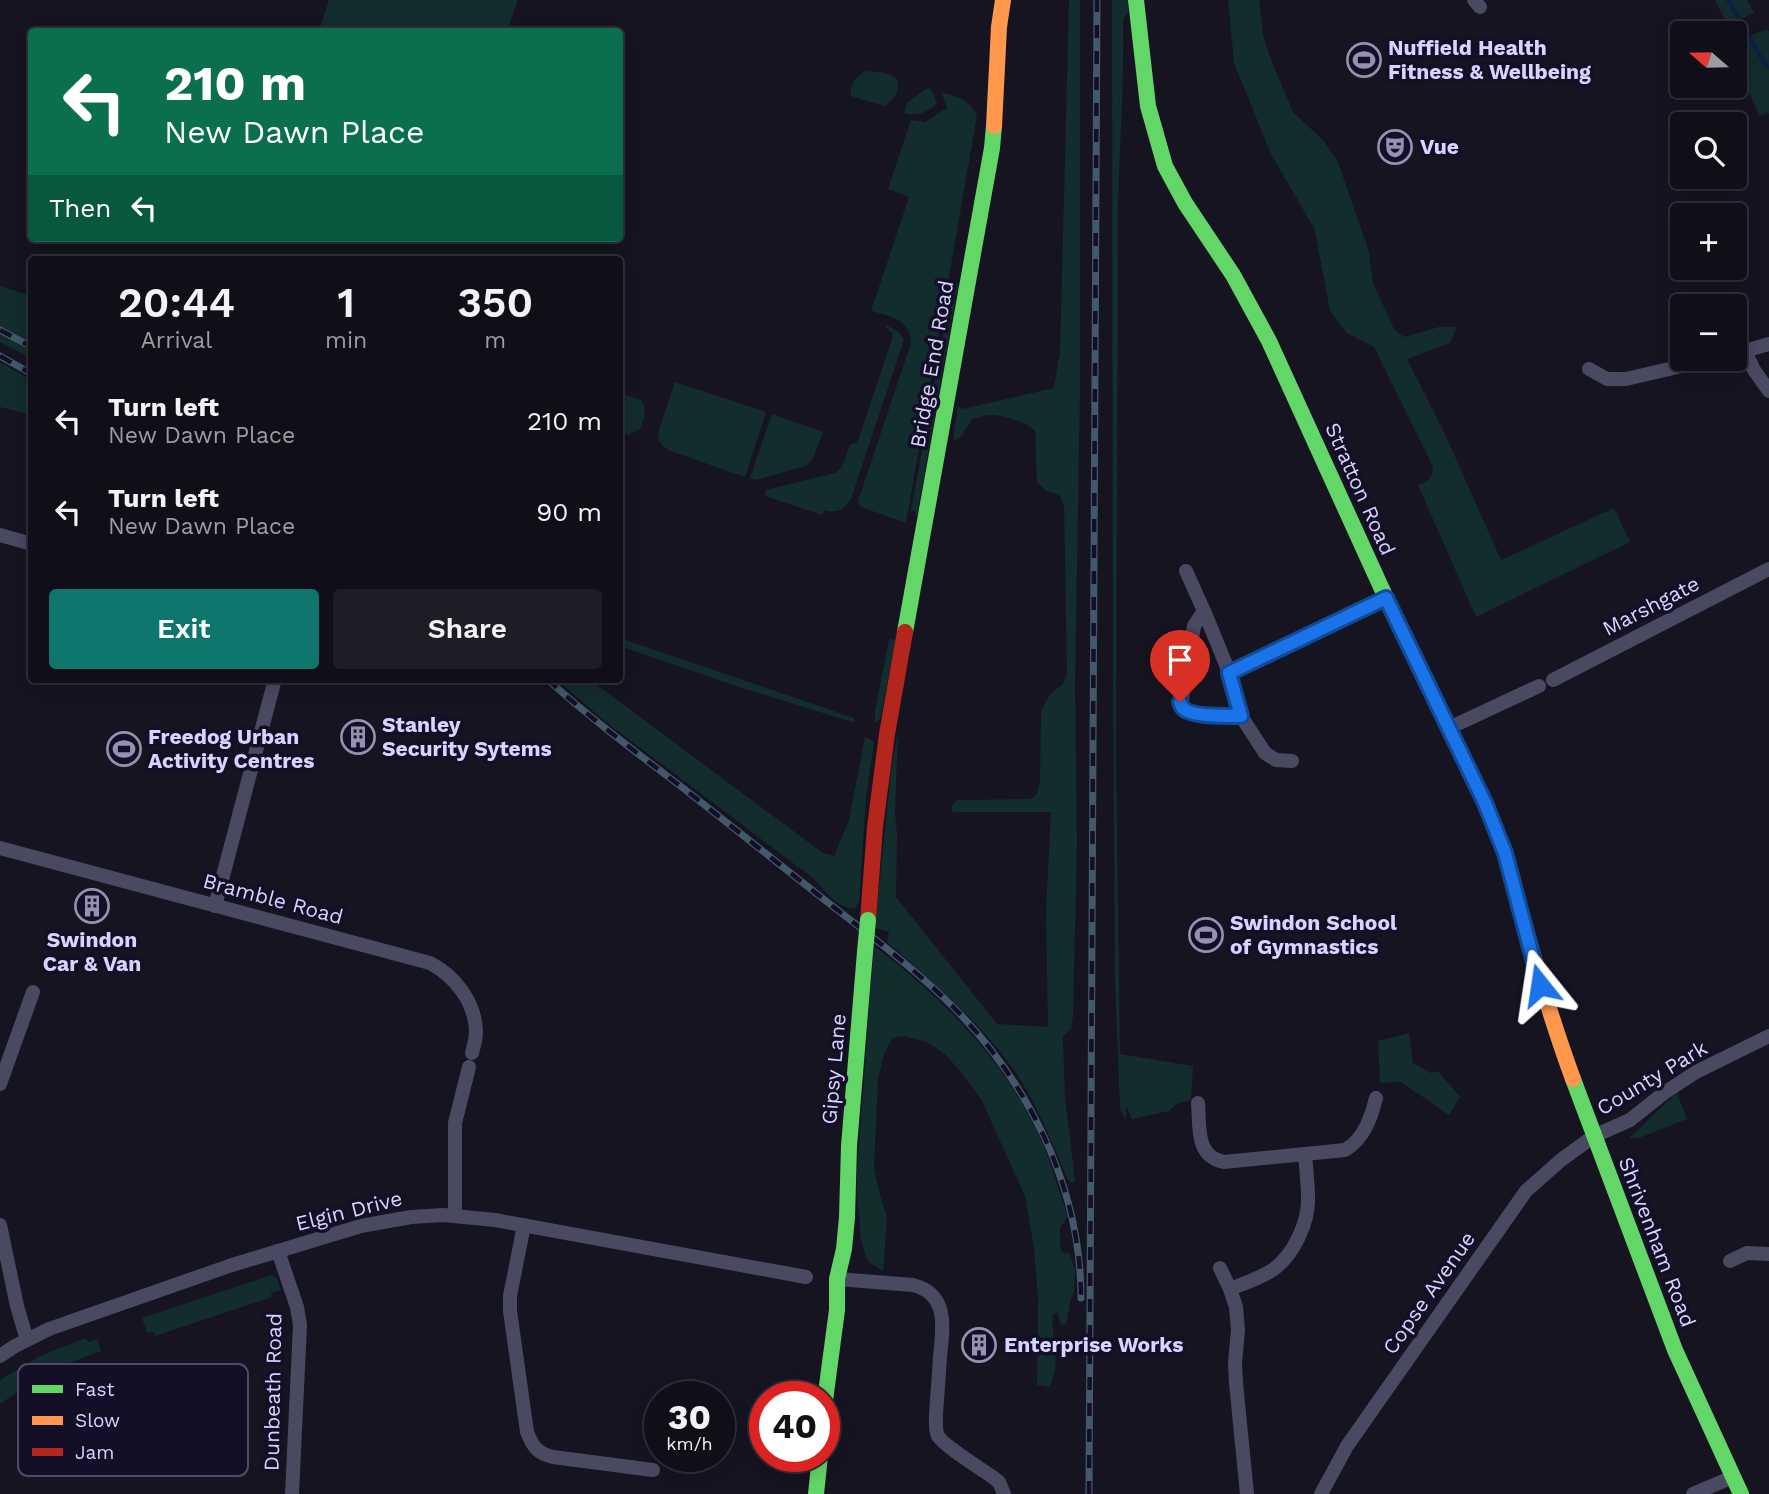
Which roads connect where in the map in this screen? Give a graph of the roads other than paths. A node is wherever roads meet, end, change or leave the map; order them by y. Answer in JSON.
{"nodes":[{"id":1,"x":1003,"y":0,"type":"edge"},
{"id":2,"x":1136,"y":0,"type":"edge"},
{"id":3,"x":1769,"y":344,"type":"edge"},
{"id":4,"x":1747,"y":350,"type":"edge"},
{"id":5,"x":1747,"y":361,"type":"edge"},
{"id":6,"x":1589,"y":369,"type":"dead end"},
{"id":7,"x":1670,"y":369,"type":"edge"},
{"id":8,"x":1769,"y":391,"type":"edge"},
{"id":9,"x":0,"y":535,"type":"edge"},
{"id":10,"x":28,"y":543,"type":"edge"},
{"id":11,"x":1769,"y":569,"type":"edge"},
{"id":12,"x":1186,"y":570,"type":"dead end"},
{"id":13,"x":1386,"y":598,"type":"junction"},
{"id":14,"x":1204,"y":611,"type":"junction"},
{"id":15,"x":1229,"y":673,"type":"junction"},
{"id":16,"x":1553,"y":680,"type":"dead end"},
{"id":17,"x":274,"y":683,"type":"edge"},
{"id":18,"x":1539,"y":687,"type":"dead end"},
{"id":19,"x":1241,"y":716,"type":"junction"},
{"id":20,"x":1449,"y":727,"type":"junction"},
{"id":21,"x":887,"y":734,"type":"joint"},
{"id":22,"x":1292,"y":761,"type":"dead end"},
{"id":23,"x":0,"y":848,"type":"edge"},
{"id":24,"x":215,"y":906,"type":"junction"},
{"id":25,"x":33,"y":992,"type":"dead end"},
{"id":26,"x":1546,"y":1001,"type":"joint"},
{"id":27,"x":1769,"y":1036,"type":"edge"},
{"id":28,"x":0,"y":1084,"type":"edge"},
{"id":29,"x":1376,"y":1098,"type":"dead end"},
{"id":30,"x":1198,"y":1103,"type":"dead end"},
{"id":31,"x":1594,"y":1136,"type":"junction"},
{"id":32,"x":1305,"y":1154,"type":"junction"},
{"id":33,"x":455,"y":1215,"type":"junction"},
{"id":34,"x":524,"y":1225,"type":"junction"},
{"id":35,"x":0,"y":1226,"type":"edge"},
{"id":36,"x":278,"y":1251,"type":"junction"},
{"id":37,"x":1769,"y":1254,"type":"edge"},
{"id":38,"x":1730,"y":1261,"type":"dead end"},
{"id":39,"x":1220,"y":1268,"type":"dead end"},
{"id":40,"x":806,"y":1276,"type":"dead end"},
{"id":41,"x":837,"y":1279,"type":"junction"},
{"id":42,"x":1230,"y":1289,"type":"junction"},
{"id":43,"x":27,"y":1340,"type":"junction"},
{"id":44,"x":0,"y":1356,"type":"edge"},
{"id":45,"x":828,"y":1381,"type":"edge"},
{"id":46,"x":644,"y":1469,"type":"edge"},
{"id":47,"x":818,"y":1472,"type":"edge"},
{"id":48,"x":1733,"y":1477,"type":"junction"},
{"id":49,"x":292,"y":1494,"type":"edge"},
{"id":50,"x":816,"y":1494,"type":"edge"},
{"id":51,"x":1004,"y":1494,"type":"edge"},
{"id":52,"x":1247,"y":1494,"type":"edge"},
{"id":53,"x":1321,"y":1494,"type":"edge"},
{"id":54,"x":1693,"y":1494,"type":"edge"},
{"id":55,"x":1741,"y":1494,"type":"edge"}],
"edges":[{"from":1,"to":21,"type":"street","name":"Bridge End Road"},
{"from":2,"to":13,"type":"street","name":"Stratton Road"},
{"from":3,"to":4,"type":"street"},
{"from":5,"to":8,"type":"street"},
{"from":6,"to":7,"type":"street"},
{"from":9,"to":10,"type":"street"},
{"from":11,"to":16,"type":"street","name":"Marshgate"},
{"from":12,"to":14,"type":"street"},
{"from":13,"to":15,"type":"street"},
{"from":13,"to":20,"type":"street","name":"Stratton Road"},
{"from":14,"to":15,"type":"street"},
{"from":14,"to":19,"type":"street"},
{"from":15,"to":19,"type":"street"},
{"from":17,"to":24,"type":"street"},
{"from":18,"to":20,"type":"street"},
{"from":19,"to":22,"type":"street"},
{"from":20,"to":26,"type":"street","name":"Stratton Road"},
{"from":21,"to":41,"type":"street","name":"Gipsy Lane","bridge":true},
{"from":23,"to":24,"type":"street","name":"Bramble Road"},
{"from":24,"to":33,"type":"street","name":"Bramble Road"},
{"from":25,"to":28,"type":"street"},
{"from":26,"to":31,"type":"street","name":"Shrivenham Road"},
{"from":27,"to":31,"type":"street","name":"County Park"},
{"from":29,"to":32,"type":"street"},
{"from":30,"to":32,"type":"street"},
{"from":31,"to":48,"type":"street","name":"Shrivenham Road"},
{"from":31,"to":53,"type":"street","name":"Copse Avenue"},
{"from":32,"to":42,"type":"street"},
{"from":33,"to":34,"type":"street","name":"Elgin Drive"},
{"from":33,"to":36,"type":"street","name":"Elgin Drive"},
{"from":34,"to":40,"type":"street","name":"Elgin Drive"},
{"from":34,"to":46,"type":"street"},
{"from":35,"to":43,"type":"street"},
{"from":36,"to":43,"type":"street","name":"Elgin Drive"},
{"from":36,"to":49,"type":"street","name":"Dunbeath Road"},
{"from":37,"to":38,"type":"street"},
{"from":39,"to":42,"type":"street"},
{"from":41,"to":45,"type":"street","name":"Gipsy Lane"},
{"from":41,"to":51,"type":"street"},
{"from":42,"to":52,"type":"street"},
{"from":43,"to":44,"type":"street","name":"Elgin Drive"},
{"from":47,"to":50,"type":"street"},
{"from":48,"to":54,"type":"street"},
{"from":48,"to":55,"type":"street","name":"Shrivenham Road"}]}
